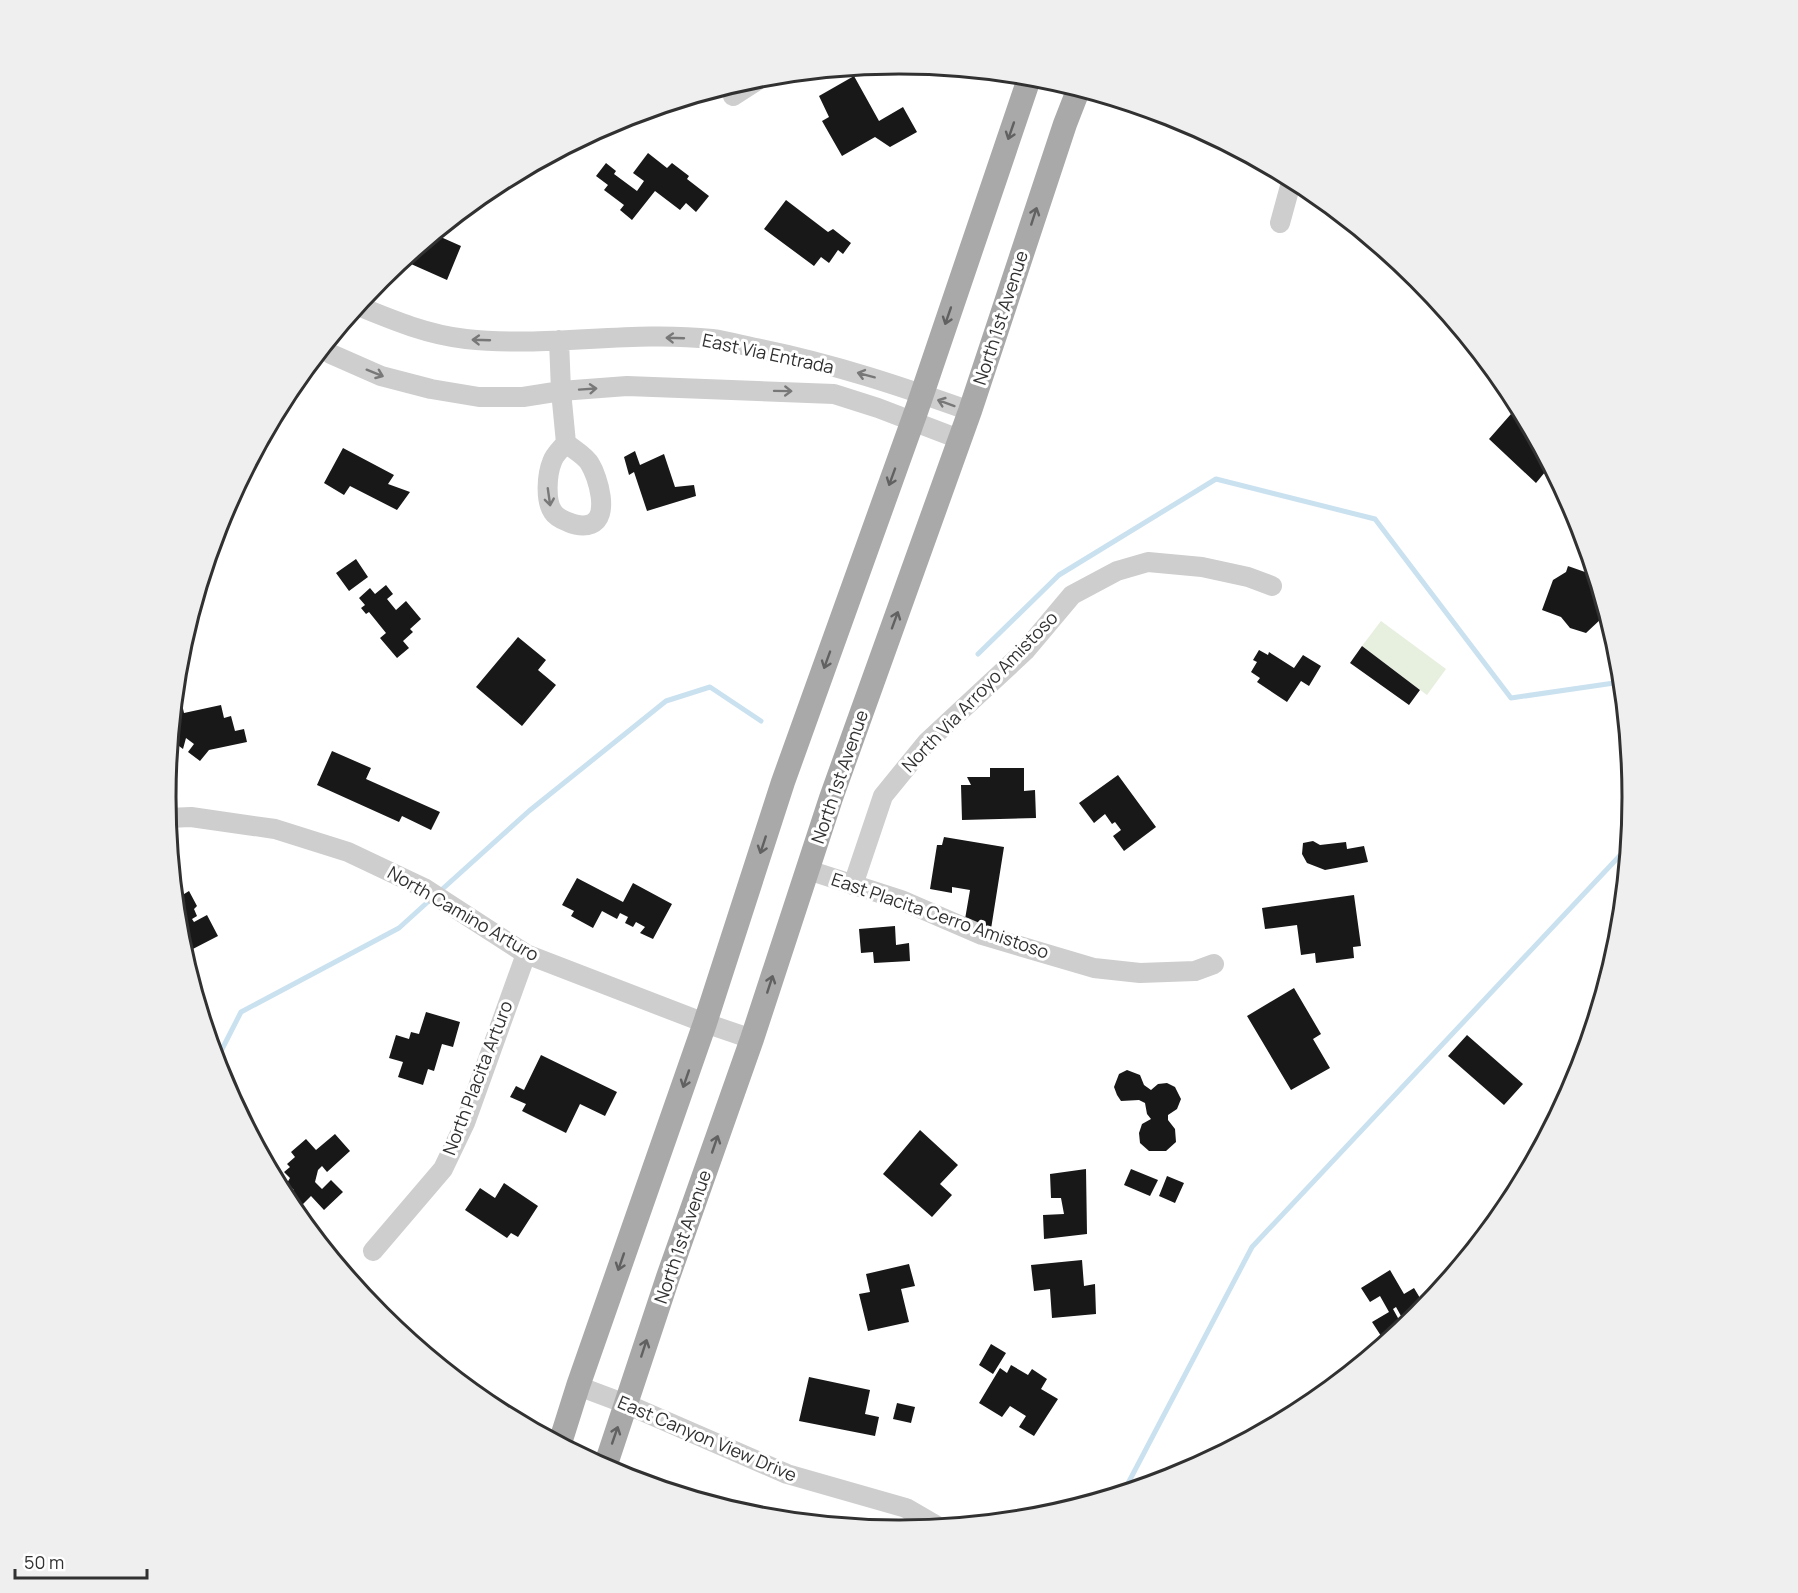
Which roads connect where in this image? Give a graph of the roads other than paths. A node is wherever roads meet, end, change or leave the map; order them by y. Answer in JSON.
{"nodes":[{"id":1,"x":1027,"y":85,"type":"edge"},
{"id":2,"x":740,"y":91,"type":"edge"},
{"id":3,"x":1075,"y":95,"type":"edge"},
{"id":4,"x":733,"y":96,"type":"dead end"},
{"id":5,"x":1290,"y":188,"type":"edge"},
{"id":6,"x":1280,"y":223,"type":"dead end"},
{"id":7,"x":365,"y":309,"type":"edge"},
{"id":8,"x":559,"y":340,"type":"junction"},
{"id":9,"x":328,"y":352,"type":"edge"},
{"id":10,"x":561,"y":391,"type":"junction"},
{"id":11,"x":922,"y":394,"type":"junction"},
{"id":12,"x":970,"y":411,"type":"junction"},
{"id":13,"x":912,"y":422,"type":"junction"},
{"id":14,"x":959,"y":439,"type":"junction"},
{"id":15,"x":566,"y":443,"type":"dead end"},
{"id":16,"x":1272,"y":586,"type":"dead end"},
{"id":17,"x":177,"y":818,"type":"edge"},
{"id":18,"x":808,"y":870,"type":"junction"},
{"id":19,"x":853,"y":885,"type":"junction"},
{"id":20,"x":526,"y":954,"type":"junction"},
{"id":21,"x":1214,"y":964,"type":"dead end"},
{"id":22,"x":705,"y":1023,"type":"junction"},
{"id":23,"x":752,"y":1039,"type":"junction"},
{"id":24,"x":373,"y":1251,"type":"dead end"},
{"id":25,"x":578,"y":1386,"type":"junction"},
{"id":26,"x":626,"y":1404,"type":"junction"},
{"id":27,"x":562,"y":1436,"type":"edge"},
{"id":28,"x":607,"y":1458,"type":"edge"},
{"id":29,"x":925,"y":1519,"type":"edge"}],
"edges":[{"from":1,"to":11,"type":"main road","one_way":true},
{"from":2,"to":4,"type":"street"},
{"from":12,"to":3,"type":"main road","name":"North 1st Avenue","one_way":true},
{"from":5,"to":6,"type":"street"},
{"from":8,"to":7,"type":"street","name":"East Via Entrada","one_way":true},
{"from":8,"to":10,"type":"street"},
{"from":11,"to":8,"type":"street","name":"East Via Entrada","one_way":true},
{"from":9,"to":10,"type":"street","name":"East Via Entrada","one_way":true},
{"from":10,"to":13,"type":"street","name":"East Via Entrada","one_way":true},
{"from":10,"to":15,"type":"street"},
{"from":12,"to":11,"type":"street","name":"East Via Entrada","one_way":true},
{"from":11,"to":13,"type":"main road"},
{"from":12,"to":14,"type":"main road","name":"North 1st Avenue"},
{"from":13,"to":14,"type":"street","name":"East Via Entrada"},
{"from":13,"to":22,"type":"main road","one_way":true},
{"from":18,"to":14,"type":"main road","name":"North 1st Avenue","one_way":true},
{"from":16,"to":19,"type":"street","name":"North Via Arroyo Amistoso"},
{"from":17,"to":20,"type":"street","name":"North Camino Arturo"},
{"from":18,"to":19,"type":"street","name":"East Placita Cerro Amistoso"},
{"from":23,"to":18,"type":"main road","name":"North 1st Avenue","one_way":true},
{"from":19,"to":21,"type":"street","name":"East Placita Cerro Amistoso"},
{"from":20,"to":22,"type":"street","name":"North Camino Arturo"},
{"from":20,"to":24,"type":"street","name":"North Placita Arturo"},
{"from":22,"to":23,"type":"street","name":"North Camino Arturo"},
{"from":22,"to":25,"type":"main road","one_way":true},
{"from":26,"to":23,"type":"main road","name":"North 1st Avenue","one_way":true},
{"from":25,"to":26,"type":"street","name":"East Canyon View Drive"},
{"from":25,"to":27,"type":"main road"},
{"from":28,"to":26,"type":"main road","name":"North 1st Avenue","one_way":true},
{"from":26,"to":29,"type":"street","name":"East Canyon View Drive"}]}
